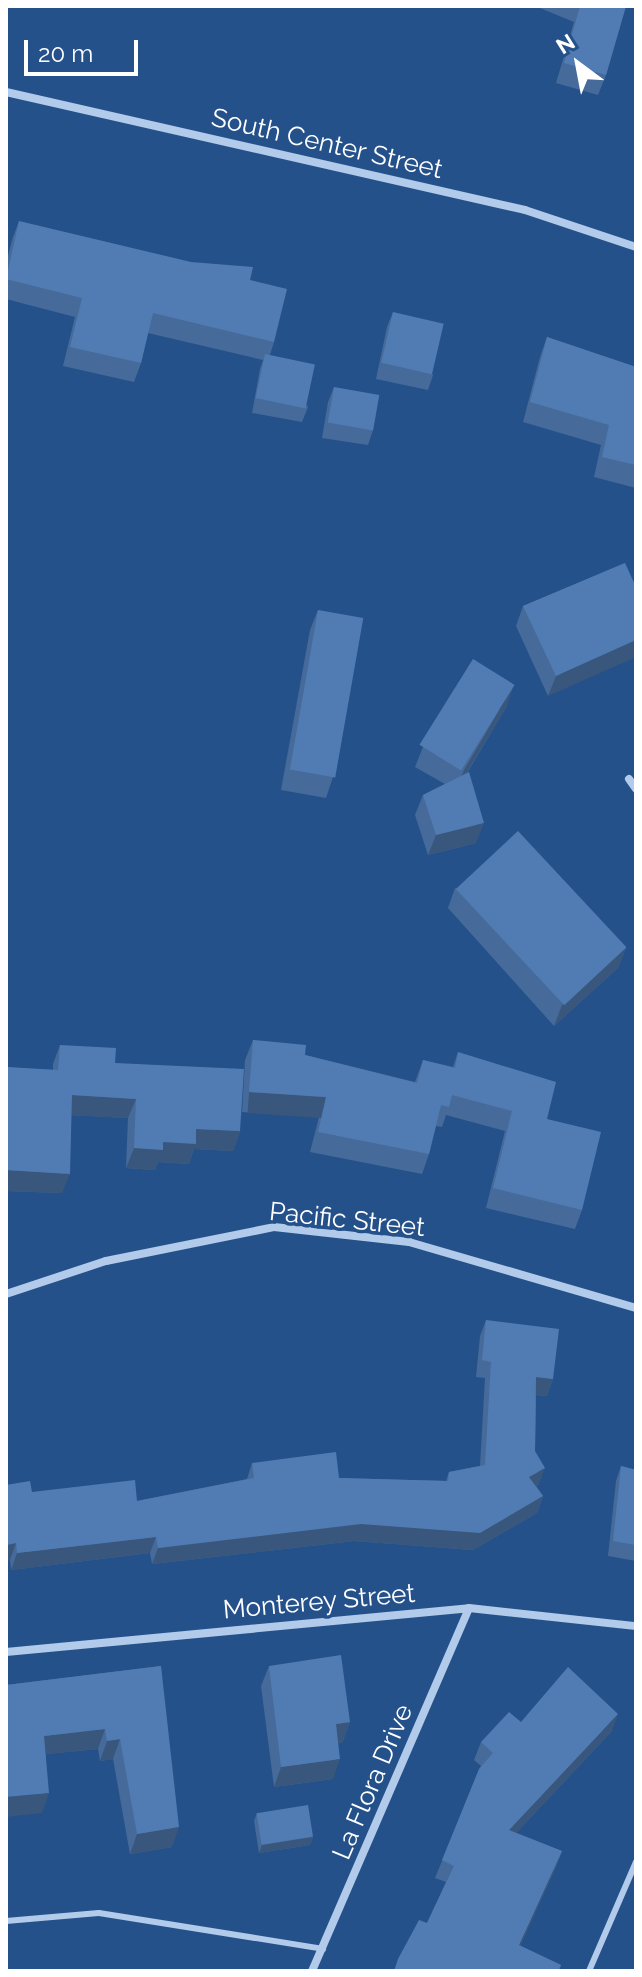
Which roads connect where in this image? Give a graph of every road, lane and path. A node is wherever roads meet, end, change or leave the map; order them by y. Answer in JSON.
{"nodes":[{"id":1,"x":6,"y":92,"type":"edge"},
{"id":2,"x":636,"y":247,"type":"edge"},
{"id":3,"x":629,"y":779,"type":"dead end"},
{"id":4,"x":636,"y":789,"type":"edge"},
{"id":5,"x":6,"y":1294,"type":"edge"},
{"id":6,"x":636,"y":1308,"type":"edge"},
{"id":7,"x":469,"y":1608,"type":"junction"},
{"id":8,"x":636,"y":1626,"type":"edge"},
{"id":9,"x":6,"y":1652,"type":"edge"},
{"id":10,"x":636,"y":1862,"type":"edge"},
{"id":11,"x":6,"y":1921,"type":"edge"},
{"id":12,"x":323,"y":1949,"type":"junction"},
{"id":13,"x":312,"y":1971,"type":"edge"},
{"id":14,"x":589,"y":1971,"type":"edge"}],
"edges":[{"from":1,"to":2,"type":"street","name":"South Center Street"},
{"from":3,"to":4,"type":"street"},
{"from":5,"to":6,"type":"street","name":"Pacific Street"},
{"from":7,"to":8,"type":"street","name":"Monterey Street"},
{"from":7,"to":9,"type":"street","name":"Monterey Street"},
{"from":7,"to":12,"type":"street","name":"La Flora Drive"},
{"from":10,"to":14,"type":"lane"},
{"from":11,"to":12,"type":"lane"},
{"from":12,"to":13,"type":"street","name":"La Flora Drive"}]}
